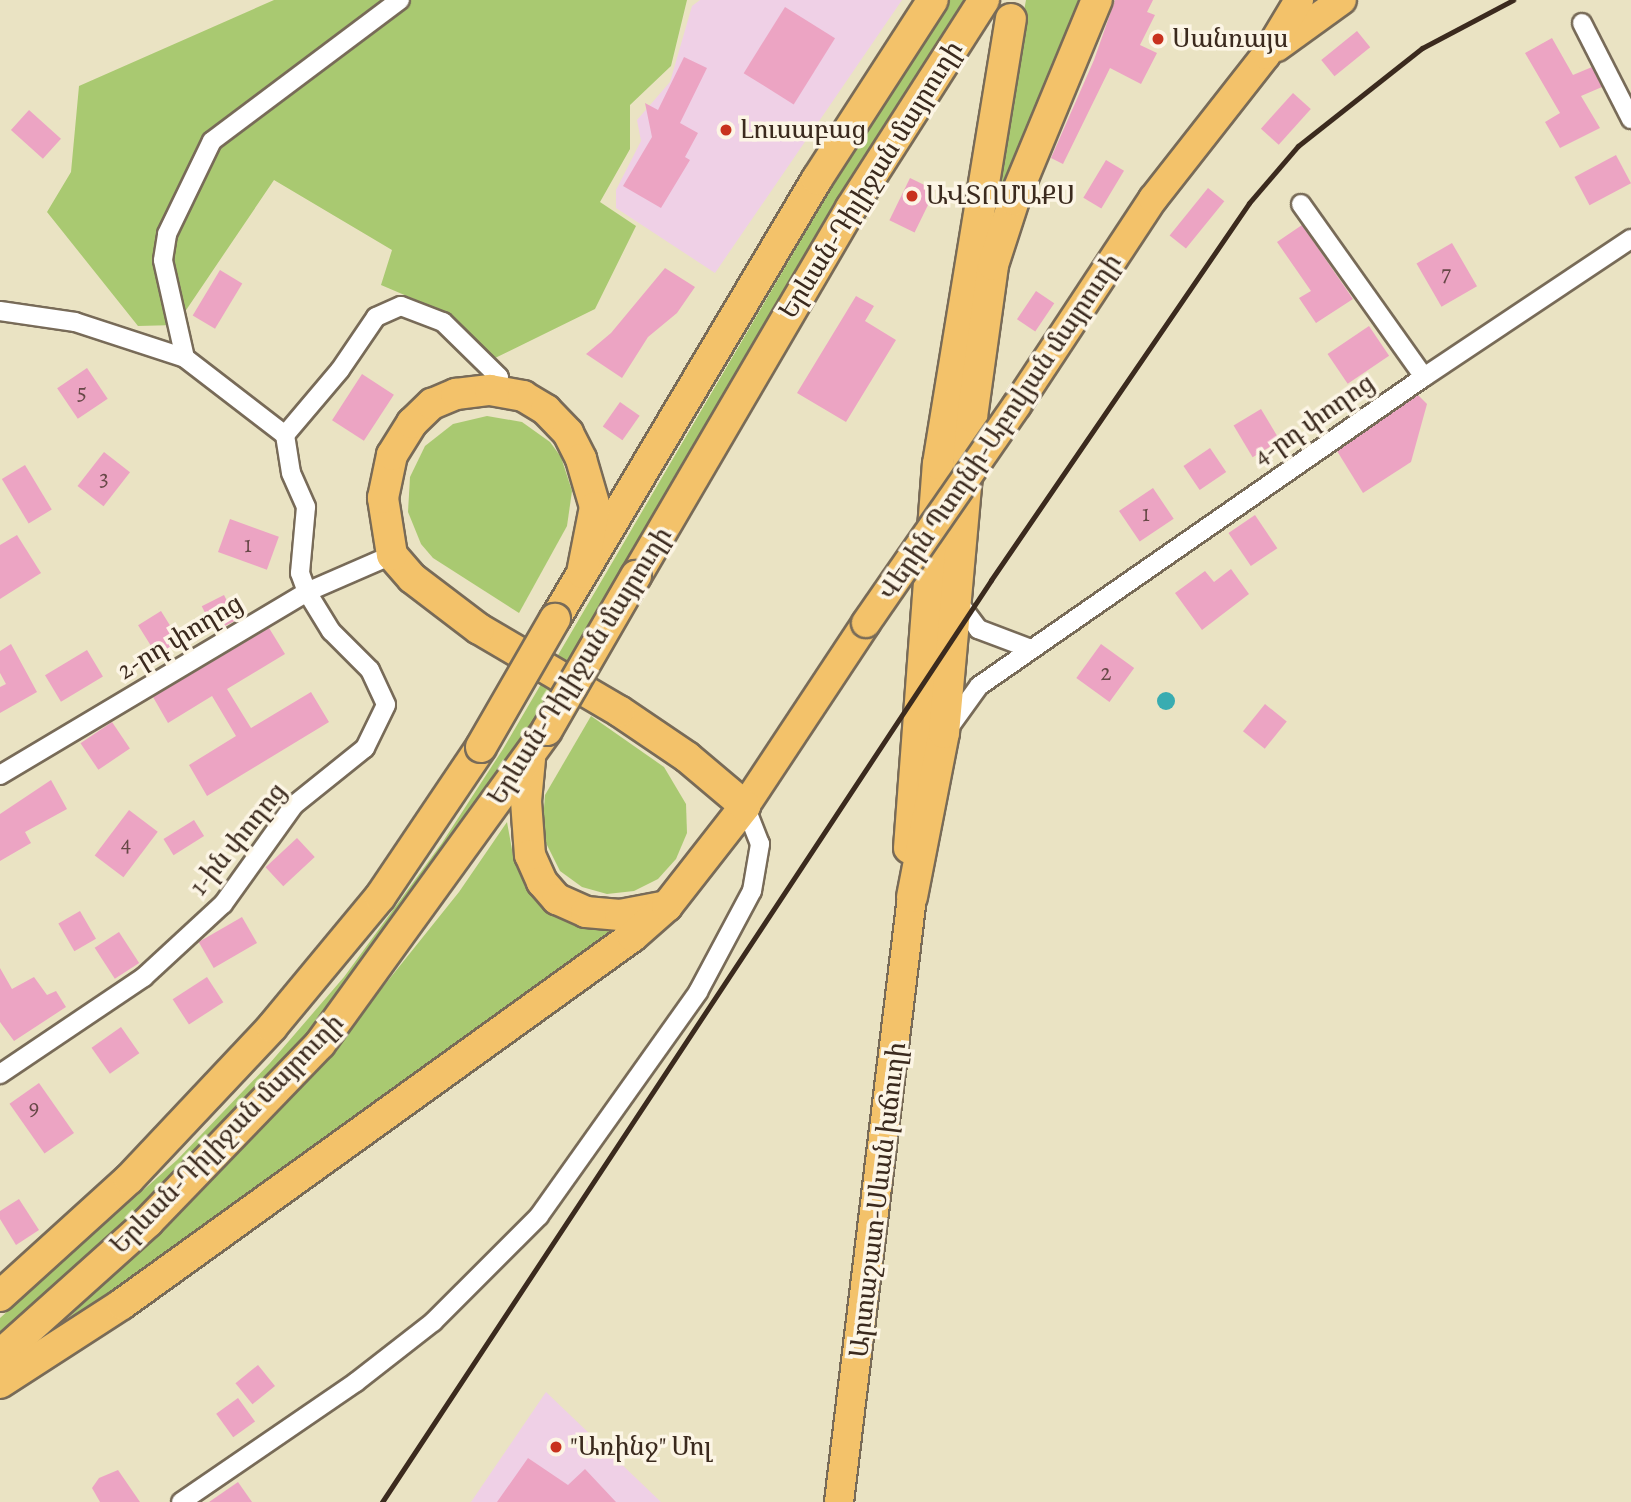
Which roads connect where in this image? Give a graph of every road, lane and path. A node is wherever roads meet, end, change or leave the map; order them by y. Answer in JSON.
{"nodes":[{"id":1,"x":400,"y":0,"type":"edge"},
{"id":2,"x":933,"y":0,"type":"edge"},
{"id":3,"x":984,"y":0,"type":"edge"},
{"id":4,"x":1097,"y":0,"type":"edge"},
{"id":5,"x":1299,"y":0,"type":"edge"},
{"id":6,"x":1342,"y":0,"type":"edge"},
{"id":7,"x":1011,"y":19,"type":"dead end"},
{"id":8,"x":1582,"y":23,"type":"dead end"},
{"id":9,"x":1266,"y":55,"type":"junction"},
{"id":10,"x":1631,"y":119,"type":"edge"},
{"id":11,"x":1301,"y":204,"type":"dead end"},
{"id":12,"x":1631,"y":239,"type":"edge"},
{"id":13,"x":0,"y":311,"type":"edge"},
{"id":14,"x":185,"y":358,"type":"junction"},
{"id":15,"x":1424,"y":377,"type":"junction"},
{"id":16,"x":491,"y":390,"type":"junction"},
{"id":17,"x":285,"y":435,"type":"junction"},
{"id":18,"x":392,"y":555,"type":"junction"},
{"id":19,"x":582,"y":573,"type":"junction"},
{"id":20,"x":307,"y":592,"type":"junction"},
{"id":21,"x":957,"y":600,"type":"junction"},
{"id":22,"x":1031,"y":649,"type":"junction"},
{"id":23,"x":944,"y":733,"type":"junction"},
{"id":24,"x":531,"y":757,"type":"junction"},
{"id":25,"x":0,"y":775,"type":"edge"},
{"id":26,"x":745,"y":806,"type":"junction"},
{"id":27,"x":912,"y":897,"type":"junction"},
{"id":28,"x":667,"y":906,"type":"junction"},
{"id":29,"x":0,"y":1074,"type":"edge"},
{"id":30,"x":0,"y":1296,"type":"edge"},
{"id":31,"x":0,"y":1355,"type":"edge"},
{"id":32,"x":0,"y":1383,"type":"edge"},
{"id":33,"x":181,"y":1502,"type":"edge"},
{"id":34,"x":839,"y":1502,"type":"edge"}],
"edges":[{"from":1,"to":14,"type":"street"},
{"from":2,"to":19,"type":"highway","name":"Երևան-Դիլիջան մայրուղի"},
{"from":3,"to":24,"type":"highway","name":"Երևան-Դիլիջան մայրուղի","bridge":true},
{"from":4,"to":21,"type":"highway"},
{"from":5,"to":9,"type":"main road","name":"Վերին Պտղնի-Աբովյան մայրուղի"},
{"from":6,"to":9,"type":"main road","name":"Վերին Պտղնի-Աբովյան մայրուղի"},
{"from":7,"to":27,"type":"highway"},
{"from":8,"to":10,"type":"street"},
{"from":9,"to":26,"type":"main road","name":"Վերին Պտղնի-Աբովյան մայրուղի","bridge":true},
{"from":11,"to":15,"type":"street"},
{"from":12,"to":15,"type":"street","name":"4-րդ փողոց"},
{"from":13,"to":14,"type":"street"},
{"from":14,"to":17,"type":"street"},
{"from":15,"to":22,"type":"street","name":"4-րդ փողոց"},
{"from":16,"to":17,"type":"street"},
{"from":16,"to":18,"type":"highway"},
{"from":16,"to":19,"type":"highway"},
{"from":17,"to":20,"type":"street"},
{"from":18,"to":20,"type":"street","name":"2-րդ փողոց"},
{"from":18,"to":26,"type":"highway"},
{"from":19,"to":30,"type":"highway","name":"Երևան-Դիլիջան մայրուղի","bridge":true},
{"from":20,"to":25,"type":"street","name":"2-րդ փողոց"},
{"from":20,"to":29,"type":"street","name":"1-ին փողոց"},
{"from":21,"to":22,"type":"street"},
{"from":21,"to":23,"type":"highway"},
{"from":22,"to":23,"type":"street","name":"4-րդ փողոց"},
{"from":23,"to":27,"type":"highway"},
{"from":24,"to":28,"type":"highway"},
{"from":24,"to":31,"type":"highway","name":"Երևան-Դիլիջան մայրուղի"},
{"from":26,"to":28,"type":"highway"},
{"from":26,"to":33,"type":"street"},
{"from":27,"to":34,"type":"main road","name":"Արտաշատ-Սևան խճուղի"},
{"from":28,"to":32,"type":"highway"}]}
